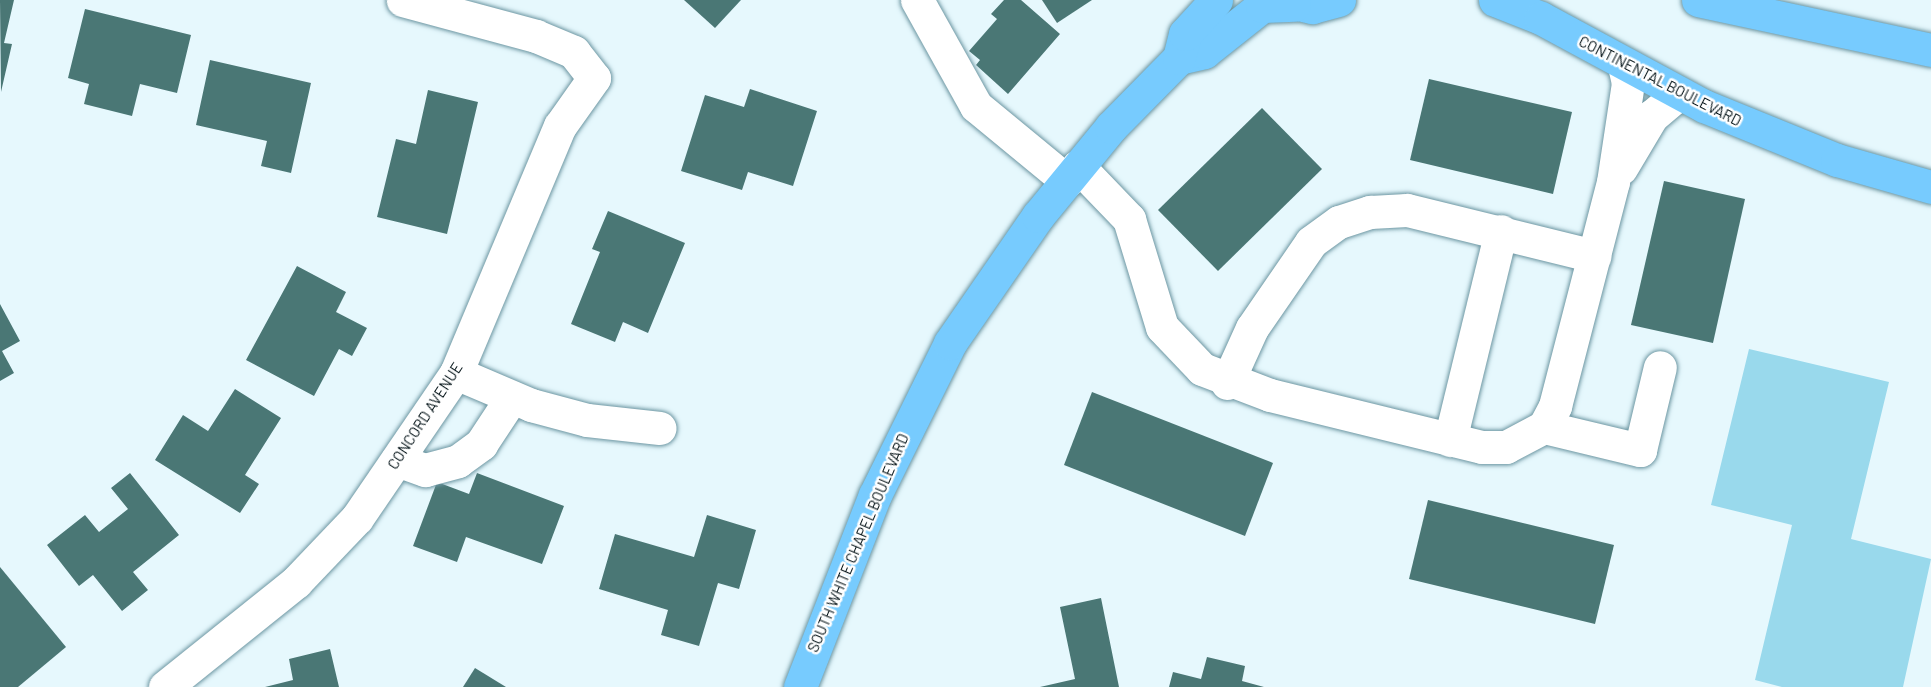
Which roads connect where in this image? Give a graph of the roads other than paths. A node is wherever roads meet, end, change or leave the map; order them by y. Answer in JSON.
{"nodes":[{"id":1,"x":403,"y":0,"type":"edge"},
{"id":2,"x":917,"y":0,"type":"edge"},
{"id":3,"x":1216,"y":0,"type":"edge"},
{"id":4,"x":1339,"y":0,"type":"edge"},
{"id":5,"x":1495,"y":0,"type":"edge"},
{"id":6,"x":1698,"y":0,"type":"edge"},
{"id":7,"x":1287,"y":3,"type":"edge"},
{"id":8,"x":1931,"y":50,"type":"edge"},
{"id":9,"x":1179,"y":58,"type":"junction"},
{"id":10,"x":1624,"y":66,"type":"junction"},
{"id":11,"x":1678,"y":94,"type":"junction"},
{"id":12,"x":1073,"y":173,"type":"junction"},
{"id":13,"x":1613,"y":183,"type":"junction"},
{"id":14,"x":1931,"y":186,"type":"edge"},
{"id":15,"x":1501,"y":231,"type":"junction"},
{"id":16,"x":1594,"y":256,"type":"junction"},
{"id":17,"x":1660,"y":367,"type":"dead end"},
{"id":18,"x":456,"y":373,"type":"junction"},
{"id":19,"x":1227,"y":383,"type":"junction"},
{"id":20,"x":512,"y":397,"type":"junction"},
{"id":21,"x":1544,"y":427,"type":"junction"},
{"id":22,"x":660,"y":428,"type":"dead end"},
{"id":23,"x":1450,"y":440,"type":"junction"},
{"id":24,"x":397,"y":460,"type":"junction"},
{"id":25,"x":171,"y":685,"type":"edge"},
{"id":26,"x":800,"y":687,"type":"edge"}],
"edges":[{"from":1,"to":18,"type":"street","name":"CONCORD AVENUE"},
{"from":2,"to":12,"type":"street"},
{"from":3,"to":9,"type":"main road","name":"SOUTH WHITE CHAPEL BOULEVARD"},
{"from":4,"to":7,"type":"main road","name":"SOUTH WHITE CHAPEL BOULEVARD"},
{"from":5,"to":10,"type":"main road","name":"CONTINENTAL BOULEVARD"},
{"from":6,"to":8,"type":"main road"},
{"from":7,"to":9,"type":"main road","name":"SOUTH WHITE CHAPEL BOULEVARD"},
{"from":9,"to":12,"type":"main road","name":"SOUTH WHITE CHAPEL BOULEVARD"},
{"from":10,"to":11,"type":"main road","name":"CONTINENTAL BOULEVARD"},
{"from":10,"to":13,"type":"street"},
{"from":11,"to":13,"type":"street"},
{"from":11,"to":14,"type":"main road","name":"CONTINENTAL BOULEVARD"},
{"from":12,"to":19,"type":"street"},
{"from":12,"to":26,"type":"main road","name":"SOUTH WHITE CHAPEL BOULEVARD"},
{"from":13,"to":16,"type":"street"},
{"from":15,"to":16,"type":"street"},
{"from":15,"to":19,"type":"street"},
{"from":15,"to":23,"type":"street"},
{"from":16,"to":21,"type":"street"},
{"from":17,"to":21,"type":"street"},
{"from":18,"to":20,"type":"street"},
{"from":18,"to":24,"type":"street","name":"CONCORD AVENUE"},
{"from":19,"to":23,"type":"street"},
{"from":20,"to":22,"type":"street"},
{"from":20,"to":24,"type":"street"},
{"from":21,"to":23,"type":"street"},
{"from":24,"to":25,"type":"street","name":"CONCORD AVENUE"}]}
